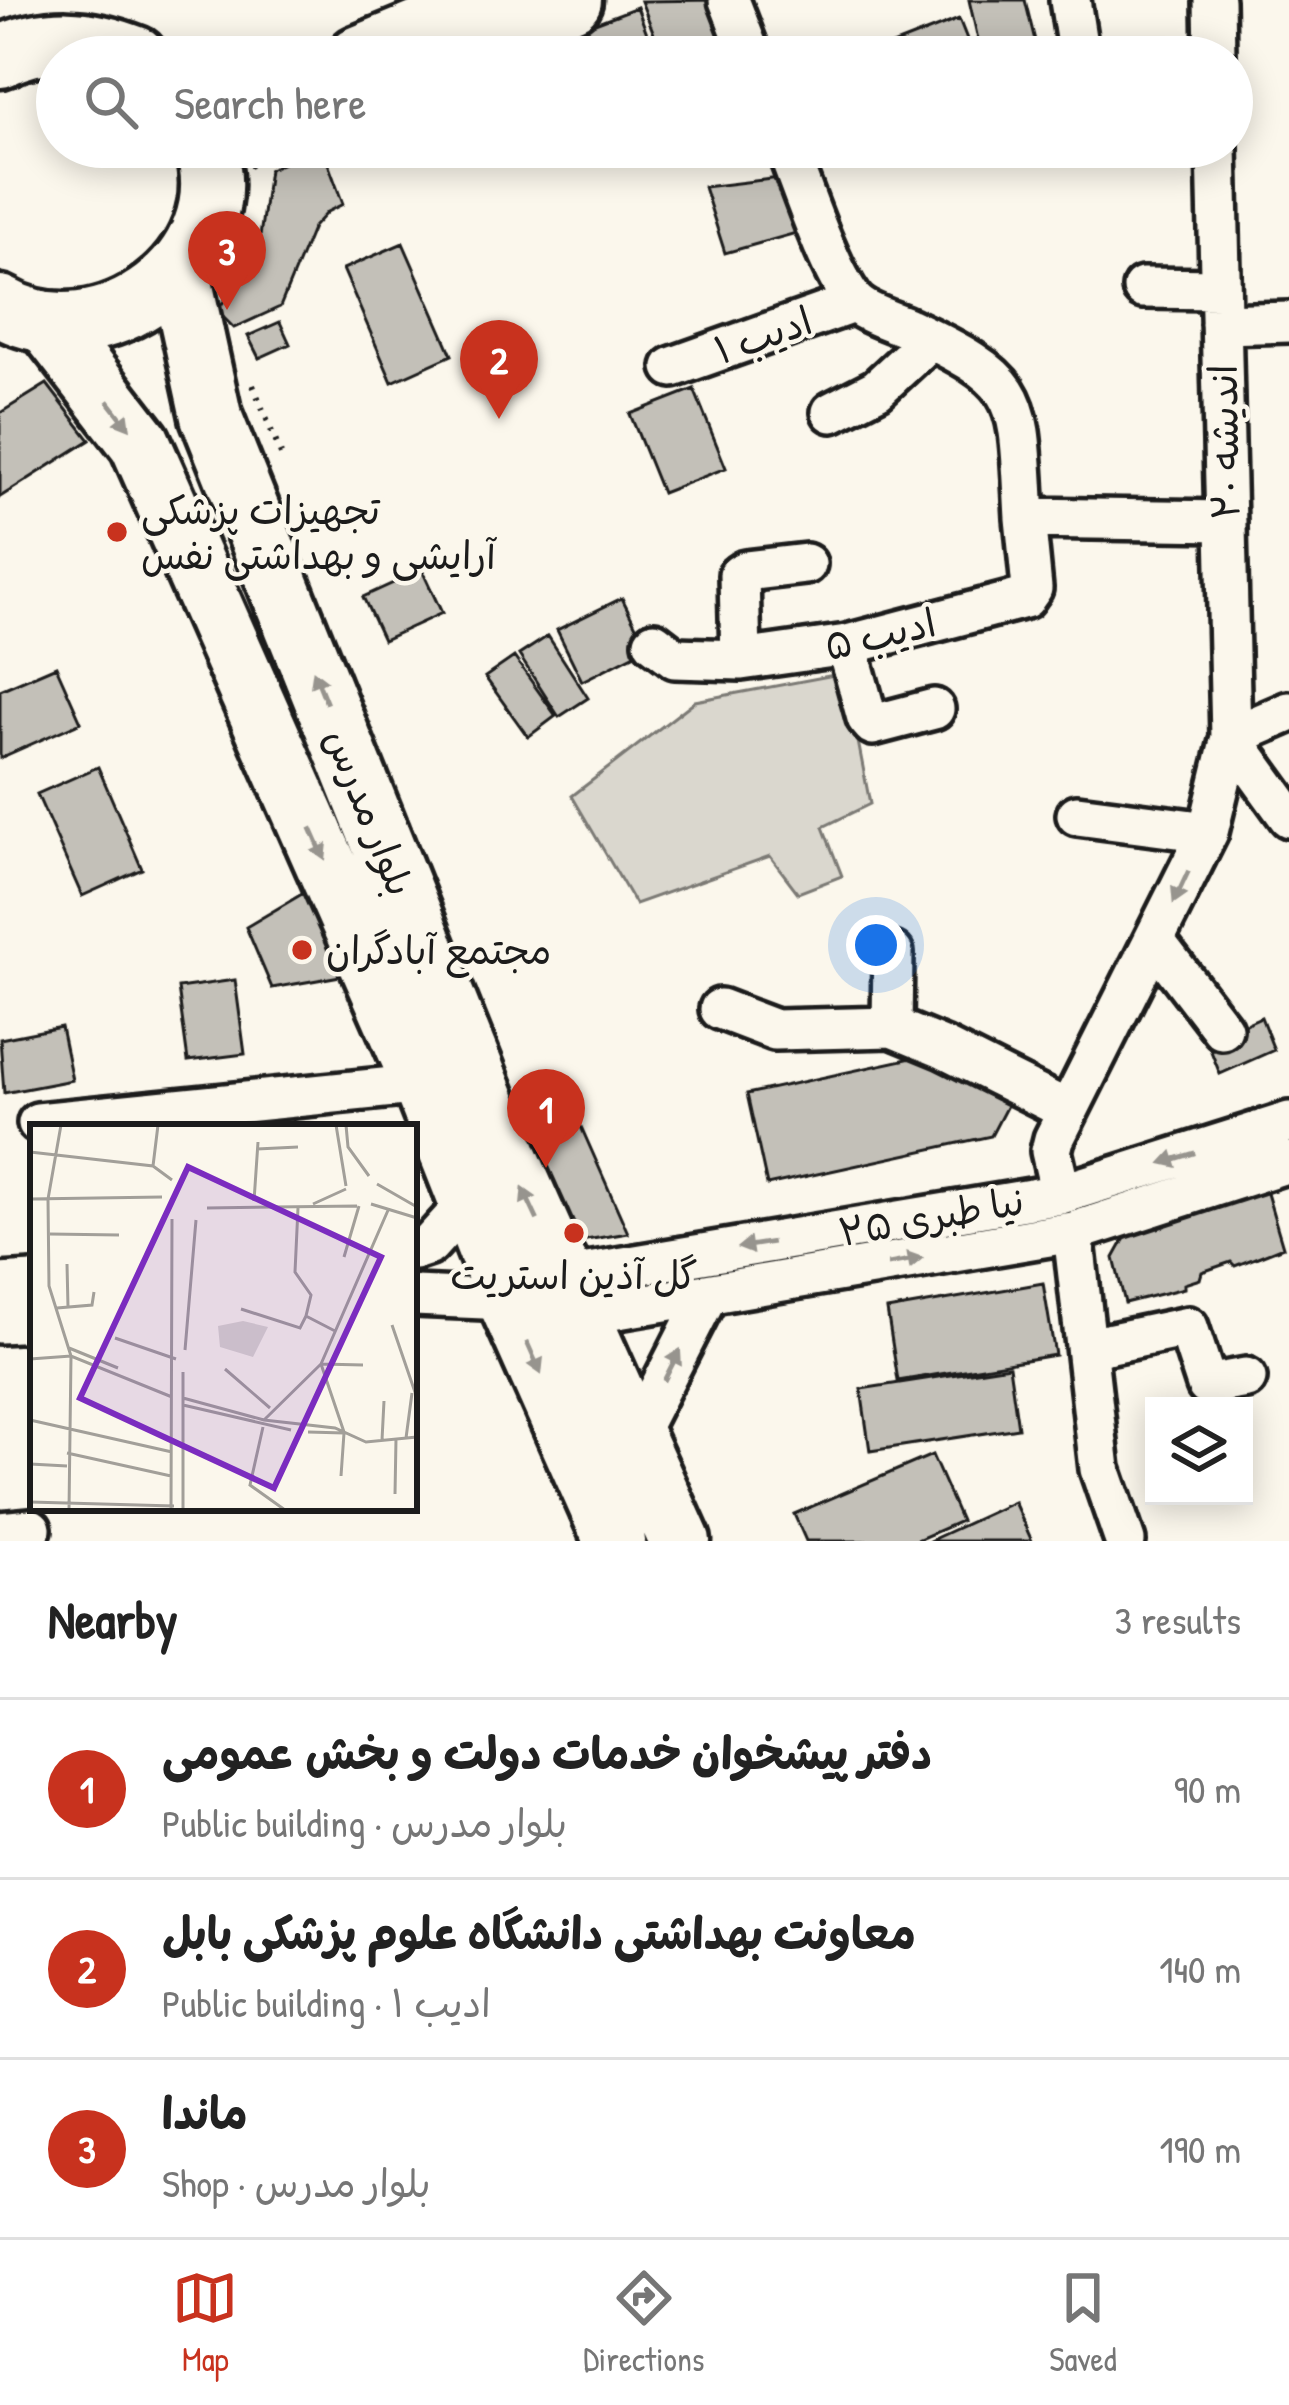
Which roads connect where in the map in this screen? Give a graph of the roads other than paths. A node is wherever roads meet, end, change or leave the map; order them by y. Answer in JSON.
{"nodes":[{"id":1,"x":572,"y":0,"type":"edge"},
{"id":2,"x":729,"y":0,"type":"edge"},
{"id":3,"x":1070,"y":0,"type":"edge"},
{"id":4,"x":1214,"y":0,"type":"edge"},
{"id":5,"x":458,"y":19,"type":"edge"},
{"id":6,"x":413,"y":36,"type":"edge"},
{"id":7,"x":744,"y":36,"type":"edge"},
{"id":8,"x":1076,"y":36,"type":"edge"},
{"id":9,"x":1215,"y":36,"type":"edge"},
{"id":10,"x":36,"y":44,"type":"edge"},
{"id":11,"x":0,"y":57,"type":"edge"},
{"id":12,"x":221,"y":168,"type":"edge"},
{"id":13,"x":794,"y":168,"type":"edge"},
{"id":14,"x":1218,"y":168,"type":"edge"},
{"id":15,"x":179,"y":269,"type":"junction"},
{"id":16,"x":1143,"y":288,"type":"dead end"},
{"id":17,"x":854,"y":303,"type":"junction"},
{"id":18,"x":1221,"y":307,"type":"junction"},
{"id":19,"x":23,"y":314,"type":"edge"},
{"id":20,"x":1289,"y":322,"type":"edge"},
{"id":21,"x":931,"y":340,"type":"junction"},
{"id":22,"x":673,"y":367,"type":"dead end"},
{"id":23,"x":832,"y":412,"type":"dead end"},
{"id":24,"x":1025,"y":518,"type":"junction"},
{"id":25,"x":1226,"y":521,"type":"junction"},
{"id":26,"x":806,"y":565,"type":"dead end"},
{"id":27,"x":654,"y":642,"type":"dead end"},
{"id":28,"x":848,"y":644,"type":"junction"},
{"id":29,"x":741,"y":660,"type":"junction"},
{"id":30,"x":934,"y":709,"type":"dead end"},
{"id":31,"x":1289,"y":712,"type":"edge"},
{"id":32,"x":1231,"y":737,"type":"junction"},
{"id":33,"x":1077,"y":815,"type":"dead end"},
{"id":34,"x":1289,"y":817,"type":"edge"},
{"id":35,"x":1208,"y":832,"type":"junction"},
{"id":36,"x":1156,"y":943,"type":"junction"},
{"id":37,"x":893,"y":953,"type":"dead end"},
{"id":38,"x":721,"y":1009,"type":"dead end"},
{"id":39,"x":892,"y":1028,"type":"junction"},
{"id":40,"x":1222,"y":1029,"type":"dead end"},
{"id":41,"x":424,"y":1084,"type":"junction"},
{"id":42,"x":1067,"y":1110,"type":"junction"},
{"id":43,"x":1289,"y":1122,"type":"edge"},
{"id":44,"x":38,"y":1123,"type":"dead end"},
{"id":45,"x":1289,"y":1162,"type":"edge"},
{"id":46,"x":1061,"y":1194,"type":"junction"},
{"id":47,"x":468,"y":1202,"type":"junction"},
{"id":48,"x":845,"y":1230,"type":"junction"},
{"id":49,"x":1073,"y":1232,"type":"junction"},
{"id":50,"x":417,"y":1249,"type":"edge"},
{"id":51,"x":848,"y":1270,"type":"junction"},
{"id":52,"x":30,"y":1282,"type":"edge"},
{"id":53,"x":0,"y":1284,"type":"edge"},
{"id":54,"x":708,"y":1294,"type":"junction"},
{"id":55,"x":417,"y":1296,"type":"edge"},
{"id":56,"x":573,"y":1296,"type":"junction"},
{"id":57,"x":508,"y":1300,"type":"junction"},
{"id":58,"x":30,"y":1321,"type":"edge"},
{"id":59,"x":0,"y":1323,"type":"edge"},
{"id":60,"x":1088,"y":1348,"type":"junction"},
{"id":61,"x":1246,"y":1378,"type":"dead end"},
{"id":62,"x":635,"y":1437,"type":"junction"},
{"id":63,"x":615,"y":1541,"type":"edge"},
{"id":64,"x":680,"y":1541,"type":"edge"},
{"id":65,"x":1124,"y":1541,"type":"edge"}],
"edges":[{"from":1,"to":5,"type":"main road"},
{"from":2,"to":7,"type":"street"},
{"from":3,"to":8,"type":"street"},
{"from":4,"to":9,"type":"street"},
{"from":5,"to":6,"type":"main road"},
{"from":10,"to":11,"type":"main road"},
{"from":12,"to":15,"type":"main road"},
{"from":13,"to":17,"type":"street"},
{"from":14,"to":18,"type":"street","name":"اندیشه ۲۰"},
{"from":15,"to":19,"type":"main road"},
{"from":56,"to":15,"type":"main road","name":"بلوار مدرس","one_way":true},
{"from":16,"to":18,"type":"street"},
{"from":17,"to":21,"type":"street"},
{"from":17,"to":22,"type":"street","name":"ادیب ۱"},
{"from":18,"to":20,"type":"street"},
{"from":18,"to":25,"type":"street","name":"اندیشه ۲۰"},
{"from":19,"to":41,"type":"main road","name":"بلوار مدرس","one_way":true},
{"from":21,"to":23,"type":"street"},
{"from":21,"to":24,"type":"street"},
{"from":24,"to":25,"type":"street"},
{"from":24,"to":28,"type":"street","name":"ادیب ۵"},
{"from":25,"to":32,"type":"street","name":"اندیشه ۲۰"},
{"from":26,"to":29,"type":"street"},
{"from":27,"to":29,"type":"street","name":"ادیب ۵"},
{"from":28,"to":29,"type":"street","name":"ادیب ۵"},
{"from":28,"to":30,"type":"street"},
{"from":31,"to":32,"type":"street"},
{"from":32,"to":34,"type":"street"},
{"from":32,"to":35,"type":"street","name":"اندیشه ۲۰"},
{"from":33,"to":35,"type":"street"},
{"from":35,"to":36,"type":"street","name":"اندیشه ۲۰","one_way":true},
{"from":36,"to":40,"type":"street"},
{"from":36,"to":42,"type":"street","name":"اندیشه ۲۰"},
{"from":37,"to":39,"type":"street"},
{"from":38,"to":39,"type":"street"},
{"from":39,"to":42,"type":"street"},
{"from":41,"to":44,"type":"street"},
{"from":41,"to":47,"type":"main road","name":"بلوار مدرس"},
{"from":42,"to":46,"type":"street","name":"اندیشه ۲۰"},
{"from":43,"to":46,"type":"street","name":"نیا طبری ۲۵","one_way":true},
{"from":45,"to":49,"type":"street","name":"نیا طبری ۲۵"},
{"from":46,"to":48,"type":"street","name":"نیا طبری ۲۵"},
{"from":47,"to":50,"type":"street"},
{"from":47,"to":57,"type":"main road","name":"بلوار مدرس"},
{"from":48,"to":51,"type":"street"},
{"from":48,"to":56,"type":"street","name":"نیا طبری ۲۵","one_way":true},
{"from":51,"to":49,"type":"street","name":"نیا طبری ۲۵","one_way":true},
{"from":49,"to":60,"type":"street"},
{"from":51,"to":54,"type":"street","name":"نیا طبری ۲۵"},
{"from":52,"to":53,"type":"street"},
{"from":54,"to":56,"type":"street","name":"نیا طبری ۲۵"},
{"from":62,"to":54,"type":"street","one_way":true},
{"from":55,"to":57,"type":"street"},
{"from":56,"to":62,"type":"main road","name":"بلوار مدرس"},
{"from":57,"to":63,"type":"main road","name":"بلوار مدرس","one_way":true},
{"from":58,"to":59,"type":"street"},
{"from":60,"to":61,"type":"street"},
{"from":60,"to":65,"type":"street"},
{"from":62,"to":64,"type":"main road","name":"بلوار مدرس"}]}
